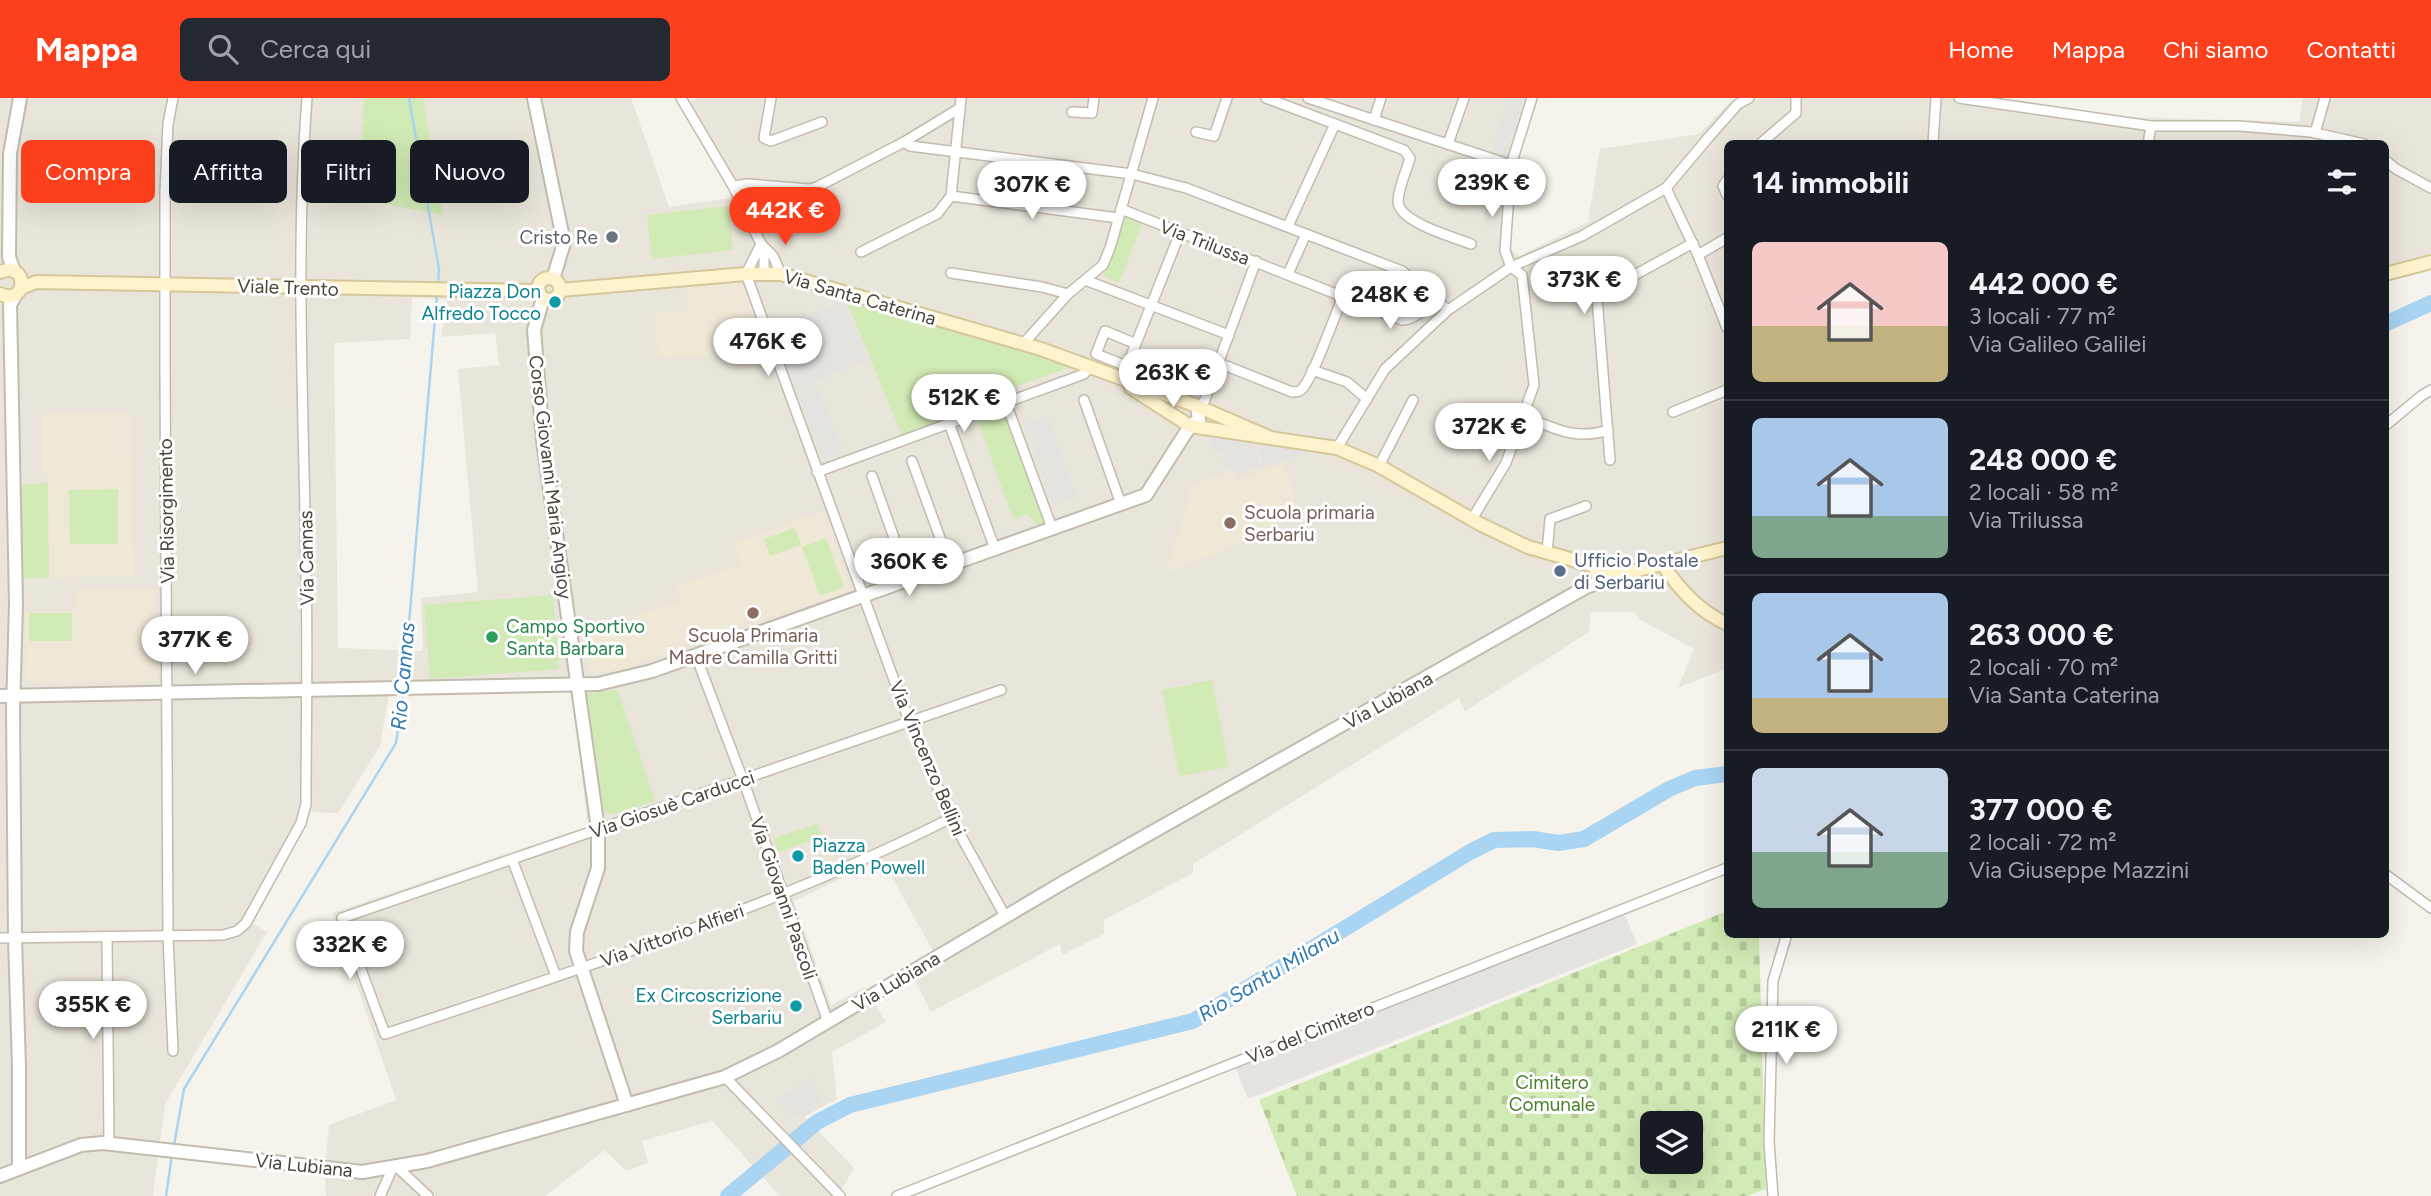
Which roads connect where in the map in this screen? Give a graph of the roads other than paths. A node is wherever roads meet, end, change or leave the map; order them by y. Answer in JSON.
{"nodes":[{"id":1,"x":20,"y":98,"type":"edge"},
{"id":2,"x":173,"y":98,"type":"edge"},
{"id":3,"x":307,"y":98,"type":"edge"},
{"id":4,"x":534,"y":98,"type":"edge"},
{"id":5,"x":681,"y":98,"type":"edge"},
{"id":6,"x":771,"y":98,"type":"edge"},
{"id":7,"x":1094,"y":98,"type":"edge"},
{"id":8,"x":1153,"y":98,"type":"edge"},
{"id":9,"x":1227,"y":98,"type":"edge"},
{"id":10,"x":1266,"y":98,"type":"edge"},
{"id":11,"x":1308,"y":98,"type":"edge"},
{"id":12,"x":1381,"y":98,"type":"edge"},
{"id":13,"x":1464,"y":98,"type":"edge"},
{"id":14,"x":1532,"y":98,"type":"edge"},
{"id":15,"x":1749,"y":98,"type":"edge"},
{"id":16,"x":1796,"y":98,"type":"edge"},
{"id":17,"x":1936,"y":98,"type":"edge"},
{"id":18,"x":1959,"y":98,"type":"edge"},
{"id":19,"x":2325,"y":98,"type":"edge"},
{"id":20,"x":961,"y":103,"type":"edge"},
{"id":21,"x":1072,"y":112,"type":"dead end"},
{"id":22,"x":1374,"y":120,"type":"junction"},
{"id":23,"x":822,"y":122,"type":"dead end"},
{"id":24,"x":1335,"y":124,"type":"junction"},
{"id":25,"x":2151,"y":127,"type":"junction"},
{"id":26,"x":1196,"y":132,"type":"dead end"},
{"id":27,"x":2315,"y":133,"type":"junction"},
{"id":28,"x":1765,"y":140,"type":"edge"},
{"id":29,"x":1933,"y":140,"type":"edge"},
{"id":30,"x":2149,"y":140,"type":"edge"},
{"id":31,"x":2340,"y":140,"type":"edge"},
{"id":32,"x":904,"y":142,"type":"junction"},
{"id":33,"x":1448,"y":144,"type":"junction"},
{"id":34,"x":957,"y":151,"type":"junction"},
{"id":35,"x":5,"y":153,"type":"edge"},
{"id":36,"x":2389,"y":163,"type":"edge"},
{"id":37,"x":1511,"y":165,"type":"junction"},
{"id":38,"x":1132,"y":174,"type":"junction"},
{"id":39,"x":733,"y":186,"type":"junction"},
{"id":40,"x":1666,"y":188,"type":"junction"},
{"id":41,"x":2431,"y":188,"type":"edge"},
{"id":42,"x":951,"y":196,"type":"junction"},
{"id":43,"x":1120,"y":213,"type":"junction"},
{"id":44,"x":1288,"y":226,"type":"junction"},
{"id":45,"x":1180,"y":233,"type":"junction"},
{"id":46,"x":1306,"y":234,"type":"junction"},
{"id":47,"x":1724,"y":240,"type":"edge"},
{"id":48,"x":1693,"y":243,"type":"junction"},
{"id":49,"x":761,"y":244,"type":"junction"},
{"id":50,"x":1471,"y":244,"type":"dead end"},
{"id":51,"x":861,"y":252,"type":"dead end"},
{"id":52,"x":1698,"y":255,"type":"junction"},
{"id":53,"x":1256,"y":261,"type":"junction"},
{"id":54,"x":2431,"y":262,"type":"edge"},
{"id":55,"x":1511,"y":267,"type":"junction"},
{"id":56,"x":764,"y":273,"type":"junction"},
{"id":57,"x":951,"y":273,"type":"dead end"},
{"id":58,"x":2389,"y":273,"type":"edge"},
{"id":59,"x":746,"y":274,"type":"junction"},
{"id":60,"x":781,"y":274,"type":"junction"},
{"id":61,"x":1288,"y":274,"type":"junction"},
{"id":62,"x":553,"y":279,"type":"junction"},
{"id":63,"x":1085,"y":281,"type":"junction"},
{"id":64,"x":164,"y":284,"type":"junction"},
{"id":65,"x":10,"y":285,"type":"edge"},
{"id":66,"x":299,"y":289,"type":"junction"},
{"id":67,"x":560,"y":290,"type":"junction"},
{"id":68,"x":1068,"y":294,"type":"junction"},
{"id":69,"x":541,"y":295,"type":"junction"},
{"id":70,"x":1343,"y":296,"type":"junction"},
{"id":71,"x":1434,"y":298,"type":"junction"},
{"id":72,"x":1150,"y":304,"type":"junction"},
{"id":73,"x":1448,"y":310,"type":"junction"},
{"id":74,"x":1724,"y":320,"type":"edge"},
{"id":75,"x":1229,"y":335,"type":"junction"},
{"id":76,"x":1023,"y":344,"type":"junction"},
{"id":77,"x":1136,"y":344,"type":"junction"},
{"id":78,"x":1219,"y":363,"type":"junction"},
{"id":79,"x":1088,"y":368,"type":"junction"},
{"id":80,"x":1312,"y":370,"type":"junction"},
{"id":81,"x":1110,"y":374,"type":"junction"},
{"id":82,"x":2431,"y":390,"type":"edge"},
{"id":83,"x":1724,"y":391,"type":"edge"},
{"id":84,"x":1367,"y":399,"type":"junction"},
{"id":85,"x":1084,"y":400,"type":"dead end"},
{"id":86,"x":1413,"y":400,"type":"dead end"},
{"id":87,"x":1006,"y":402,"type":"junction"},
{"id":88,"x":1200,"y":404,"type":"junction"},
{"id":89,"x":1673,"y":412,"type":"dead end"},
{"id":90,"x":1523,"y":416,"type":"junction"},
{"id":91,"x":949,"y":423,"type":"junction"},
{"id":92,"x":2389,"y":423,"type":"edge"},
{"id":93,"x":1190,"y":426,"type":"junction"},
{"id":94,"x":1608,"y":430,"type":"junction"},
{"id":95,"x":1271,"y":438,"type":"junction"},
{"id":96,"x":1337,"y":448,"type":"junction"},
{"id":97,"x":1611,"y":460,"type":"dead end"},
{"id":98,"x":912,"y":461,"type":"dead end"},
{"id":99,"x":1379,"y":466,"type":"junction"},
{"id":100,"x":817,"y":472,"type":"junction"},
{"id":101,"x":872,"y":476,"type":"dead end"},
{"id":102,"x":1121,"y":504,"type":"junction"},
{"id":103,"x":1586,"y":506,"type":"dead end"},
{"id":104,"x":1472,"y":519,"type":"junction"},
{"id":105,"x":1052,"y":528,"type":"junction"},
{"id":106,"x":995,"y":549,"type":"junction"},
{"id":107,"x":1724,"y":549,"type":"edge"},
{"id":108,"x":1547,"y":553,"type":"junction"},
{"id":109,"x":950,"y":565,"type":"junction"},
{"id":110,"x":1663,"y":565,"type":"junction"},
{"id":111,"x":1594,"y":566,"type":"junction"},
{"id":112,"x":1622,"y":574,"type":"junction"},
{"id":113,"x":909,"y":580,"type":"junction"},
{"id":114,"x":1601,"y":582,"type":"junction"},
{"id":115,"x":864,"y":595,"type":"junction"},
{"id":116,"x":1724,"y":623,"type":"edge"},
{"id":117,"x":696,"y":656,"type":"junction"},
{"id":118,"x":576,"y":684,"type":"junction"},
{"id":119,"x":307,"y":690,"type":"junction"},
{"id":120,"x":1001,"y":690,"type":"dead end"},
{"id":121,"x":167,"y":693,"type":"junction"},
{"id":122,"x":0,"y":696,"type":"edge"},
{"id":123,"x":14,"y":696,"type":"junction"},
{"id":124,"x":909,"y":721,"type":"junction"},
{"id":125,"x":743,"y":779,"type":"junction"},
{"id":126,"x":951,"y":818,"type":"junction"},
{"id":127,"x":598,"y":829,"type":"junction"},
{"id":128,"x":512,"y":859,"type":"junction"},
{"id":129,"x":1724,"y":869,"type":"edge"},
{"id":130,"x":2389,"y":877,"type":"edge"},
{"id":131,"x":784,"y":895,"type":"junction"},
{"id":132,"x":2431,"y":908,"type":"edge"},
{"id":133,"x":1005,"y":916,"type":"junction"},
{"id":134,"x":168,"y":936,"type":"junction"},
{"id":135,"x":107,"y":937,"type":"junction"},
{"id":136,"x":1786,"y":938,"type":"edge"},
{"id":137,"x":0,"y":939,"type":"edge"},
{"id":138,"x":15,"y":939,"type":"junction"},
{"id":139,"x":581,"y":968,"type":"junction"},
{"id":140,"x":556,"y":976,"type":"junction"},
{"id":141,"x":828,"y":1021,"type":"junction"},
{"id":142,"x":385,"y":1034,"type":"joint"},
{"id":143,"x":173,"y":1051,"type":"dead end"},
{"id":144,"x":725,"y":1077,"type":"junction"},
{"id":145,"x":627,"y":1105,"type":"junction"},
{"id":146,"x":109,"y":1143,"type":"junction"},
{"id":147,"x":394,"y":1166,"type":"junction"},
{"id":148,"x":19,"y":1167,"type":"junction"},
{"id":149,"x":0,"y":1176,"type":"edge"},
{"id":150,"x":838,"y":1195,"type":"edge"},
{"id":151,"x":380,"y":1196,"type":"edge"},
{"id":152,"x":428,"y":1196,"type":"edge"},
{"id":153,"x":897,"y":1196,"type":"edge"},
{"id":154,"x":1773,"y":1196,"type":"edge"}],
"edges":[{"from":1,"to":35,"type":"street"},
{"from":2,"to":64,"type":"street","name":"Via Risorgimento"},
{"from":3,"to":66,"type":"street","name":"Via Cannas"},
{"from":4,"to":62,"type":"street"},
{"from":5,"to":39,"type":"street"},
{"from":6,"to":23,"type":"street"},
{"from":7,"to":21,"type":"street"},
{"from":8,"to":38,"type":"street"},
{"from":9,"to":26,"type":"street"},
{"from":10,"to":24,"type":"street"},
{"from":11,"to":22,"type":"street"},
{"from":12,"to":22,"type":"street"},
{"from":13,"to":33,"type":"street"},
{"from":14,"to":37,"type":"street"},
{"from":15,"to":40,"type":"street"},
{"from":16,"to":28,"type":"street"},
{"from":17,"to":29,"type":"street"},
{"from":18,"to":25,"type":"street"},
{"from":19,"to":27,"type":"street"},
{"from":20,"to":32,"type":"street"},
{"from":20,"to":34,"type":"street"},
{"from":22,"to":33,"type":"street"},
{"from":24,"to":44,"type":"street"},
{"from":24,"to":50,"type":"street"},
{"from":25,"to":27,"type":"street"},
{"from":25,"to":30,"type":"street"},
{"from":27,"to":31,"type":"street"},
{"from":32,"to":34,"type":"street"},
{"from":32,"to":39,"type":"street"},
{"from":33,"to":37,"type":"street"},
{"from":34,"to":38,"type":"street"},
{"from":34,"to":42,"type":"street"},
{"from":35,"to":65,"type":"street"},
{"from":36,"to":41,"type":"street"},
{"from":37,"to":55,"type":"street"},
{"from":38,"to":43,"type":"street"},
{"from":38,"to":44,"type":"street"},
{"from":39,"to":49,"type":"street"},
{"from":40,"to":48,"type":"street"},
{"from":40,"to":55,"type":"street"},
{"from":42,"to":43,"type":"street","name":"Via Trilussa"},
{"from":42,"to":51,"type":"street"},
{"from":43,"to":45,"type":"street","name":"Via Trilussa"},
{"from":43,"to":63,"type":"street"},
{"from":44,"to":46,"type":"street"},
{"from":45,"to":53,"type":"street","name":"Via Trilussa"},
{"from":45,"to":72,"type":"street"},
{"from":46,"to":61,"type":"street"},
{"from":46,"to":71,"type":"street"},
{"from":47,"to":52,"type":"street"},
{"from":48,"to":52,"type":"street"},
{"from":48,"to":94,"type":"street"},
{"from":49,"to":56,"type":"street"},
{"from":49,"to":59,"type":"street"},
{"from":49,"to":60,"type":"street"},
{"from":52,"to":74,"type":"street"},
{"from":53,"to":61,"type":"street","name":"Via Trilussa"},
{"from":53,"to":75,"type":"street"},
{"from":54,"to":58,"type":"main road"},
{"from":55,"to":73,"type":"street"},
{"from":55,"to":90,"type":"street"},
{"from":56,"to":59,"type":"main road","name":"Via Santa Caterina"},
{"from":56,"to":60,"type":"main road","name":"Via Santa Caterina"},
{"from":57,"to":68,"type":"street"},
{"from":59,"to":67,"type":"main road","name":"Via Santa Caterina"},
{"from":59,"to":100,"type":"street","name":"Via Vincenzo Bellini"},
{"from":60,"to":76,"type":"main road","name":"Via Santa Caterina"},
{"from":61,"to":70,"type":"street","name":"Via Trilussa"},
{"from":62,"to":67,"type":"main road"},
{"from":62,"to":69,"type":"main road"},
{"from":63,"to":68,"type":"street"},
{"from":63,"to":72,"type":"street"},
{"from":64,"to":65,"type":"main road","name":"Viale Trento"},
{"from":64,"to":66,"type":"main road","name":"Viale Trento"},
{"from":64,"to":121,"type":"street","name":"Via Risorgimento"},
{"from":65,"to":123,"type":"street"},
{"from":66,"to":69,"type":"main road","name":"Viale Trento"},
{"from":66,"to":119,"type":"street","name":"Via Cannas"},
{"from":67,"to":69,"type":"main road"},
{"from":68,"to":76,"type":"street"},
{"from":69,"to":118,"type":"street","name":"Corso Giovanni Maria Angioy"},
{"from":70,"to":71,"type":"street","name":"Via Trilussa"},
{"from":70,"to":80,"type":"street"},
{"from":71,"to":73,"type":"street"},
{"from":72,"to":75,"type":"street"},
{"from":72,"to":77,"type":"street"},
{"from":73,"to":84,"type":"street"},
{"from":75,"to":78,"type":"street"},
{"from":76,"to":79,"type":"main road","name":"Via Santa Caterina"},
{"from":77,"to":77,"type":"street"},
{"from":78,"to":80,"type":"street"},
{"from":78,"to":88,"type":"street"},
{"from":79,"to":81,"type":"main road","name":"Via Santa Caterina"},
{"from":79,"to":87,"type":"street"},
{"from":80,"to":84,"type":"street"},
{"from":81,"to":88,"type":"main road","name":"Via Santa Caterina"},
{"from":81,"to":93,"type":"main road","name":"Via Santa Caterina"},
{"from":82,"to":92,"type":"street"},
{"from":83,"to":89,"type":"street"},
{"from":84,"to":96,"type":"street"},
{"from":85,"to":102,"type":"street"},
{"from":86,"to":99,"type":"street"},
{"from":87,"to":91,"type":"street"},
{"from":87,"to":105,"type":"street"},
{"from":88,"to":93,"type":"street"},
{"from":88,"to":95,"type":"main road","name":"Via Santa Caterina"},
{"from":90,"to":94,"type":"street"},
{"from":90,"to":104,"type":"street"},
{"from":91,"to":100,"type":"street"},
{"from":91,"to":106,"type":"street"},
{"from":93,"to":95,"type":"main road","name":"Via Santa Caterina"},
{"from":93,"to":102,"type":"street"},
{"from":94,"to":97,"type":"street"},
{"from":95,"to":96,"type":"main road","name":"Via Santa Caterina"},
{"from":96,"to":99,"type":"main road","name":"Via Santa Caterina"},
{"from":98,"to":109,"type":"street"},
{"from":99,"to":104,"type":"main road","name":"Via Santa Caterina"},
{"from":100,"to":115,"type":"street","name":"Via Vincenzo Bellini"},
{"from":101,"to":113,"type":"street"},
{"from":102,"to":105,"type":"street"},
{"from":103,"to":108,"type":"street"},
{"from":104,"to":108,"type":"main road","name":"Via Santa Caterina"},
{"from":105,"to":106,"type":"street"},
{"from":106,"to":109,"type":"street"},
{"from":107,"to":110,"type":"main road","name":"Via Lubiana"},
{"from":108,"to":111,"type":"main road","name":"Via Santa Caterina"},
{"from":109,"to":113,"type":"street"},
{"from":110,"to":112,"type":"main road","name":"Via Lubiana"},
{"from":110,"to":116,"type":"main road"},
{"from":111,"to":112,"type":"main road","name":"Via Santa Caterina"},
{"from":111,"to":114,"type":"main road"},
{"from":112,"to":114,"type":"main road","name":"Via Lubiana"},
{"from":113,"to":115,"type":"street"},
{"from":114,"to":133,"type":"street","name":"Via Lubiana"},
{"from":115,"to":117,"type":"street"},
{"from":115,"to":124,"type":"street","name":"Via Vincenzo Bellini"},
{"from":117,"to":118,"type":"street"},
{"from":117,"to":125,"type":"street","name":"Via Giovanni Pascoli"},
{"from":118,"to":119,"type":"street"},
{"from":118,"to":127,"type":"street","name":"Corso Giovanni Maria Angioy"},
{"from":119,"to":121,"type":"street"},
{"from":119,"to":134,"type":"street","name":"Via Cannas"},
{"from":120,"to":124,"type":"street","name":"Via Giosuè Carducci"},
{"from":121,"to":123,"type":"street"},
{"from":121,"to":134,"type":"street","name":"Via Risorgimento"},
{"from":122,"to":123,"type":"street"},
{"from":123,"to":138,"type":"street"},
{"from":124,"to":125,"type":"street","name":"Via Giosuè Carducci"},
{"from":124,"to":126,"type":"street","name":"Via Vincenzo Bellini"},
{"from":125,"to":127,"type":"street","name":"Via Giosuè Carducci"},
{"from":125,"to":131,"type":"street","name":"Via Giovanni Pascoli"},
{"from":126,"to":131,"type":"street","name":"Via Vittorio Alfieri"},
{"from":126,"to":133,"type":"street","name":"Via Vincenzo Bellini"},
{"from":127,"to":128,"type":"street","name":"Via Giosuè Carducci"},
{"from":127,"to":139,"type":"street","name":"Corso Giovanni Maria Angioy"},
{"from":128,"to":140,"type":"street"},
{"from":128,"to":142,"type":"street","name":"Via Giosuè Carducci"},
{"from":129,"to":153,"type":"street","name":"Via del Cimitero"},
{"from":130,"to":132,"type":"street"},
{"from":131,"to":139,"type":"street","name":"Via Vittorio Alfieri"},
{"from":131,"to":141,"type":"street","name":"Via Giovanni Pascoli"},
{"from":133,"to":141,"type":"street","name":"Via Lubiana"},
{"from":134,"to":135,"type":"street","name":"Via Cannas"},
{"from":134,"to":143,"type":"street","name":"Via Risorgimento"},
{"from":135,"to":138,"type":"street","name":"Via Cannas"},
{"from":135,"to":146,"type":"street"},
{"from":136,"to":154,"type":"street"},
{"from":137,"to":138,"type":"street","name":"Via Cannas"},
{"from":138,"to":148,"type":"street"},
{"from":139,"to":140,"type":"street","name":"Via Vittorio Alfieri"},
{"from":139,"to":145,"type":"street","name":"Corso Giovanni Maria Angioy"},
{"from":140,"to":142,"type":"street","name":"Via Vittorio Alfieri"},
{"from":141,"to":144,"type":"street","name":"Via Lubiana"},
{"from":144,"to":145,"type":"street","name":"Via Lubiana"},
{"from":144,"to":150,"type":"street"},
{"from":145,"to":147,"type":"street","name":"Via Lubiana"},
{"from":146,"to":147,"type":"street","name":"Via Lubiana"},
{"from":146,"to":148,"type":"street","name":"Via Lubiana"},
{"from":147,"to":151,"type":"street"},
{"from":147,"to":152,"type":"street"},
{"from":148,"to":149,"type":"street","name":"Via Lubiana"}]}
